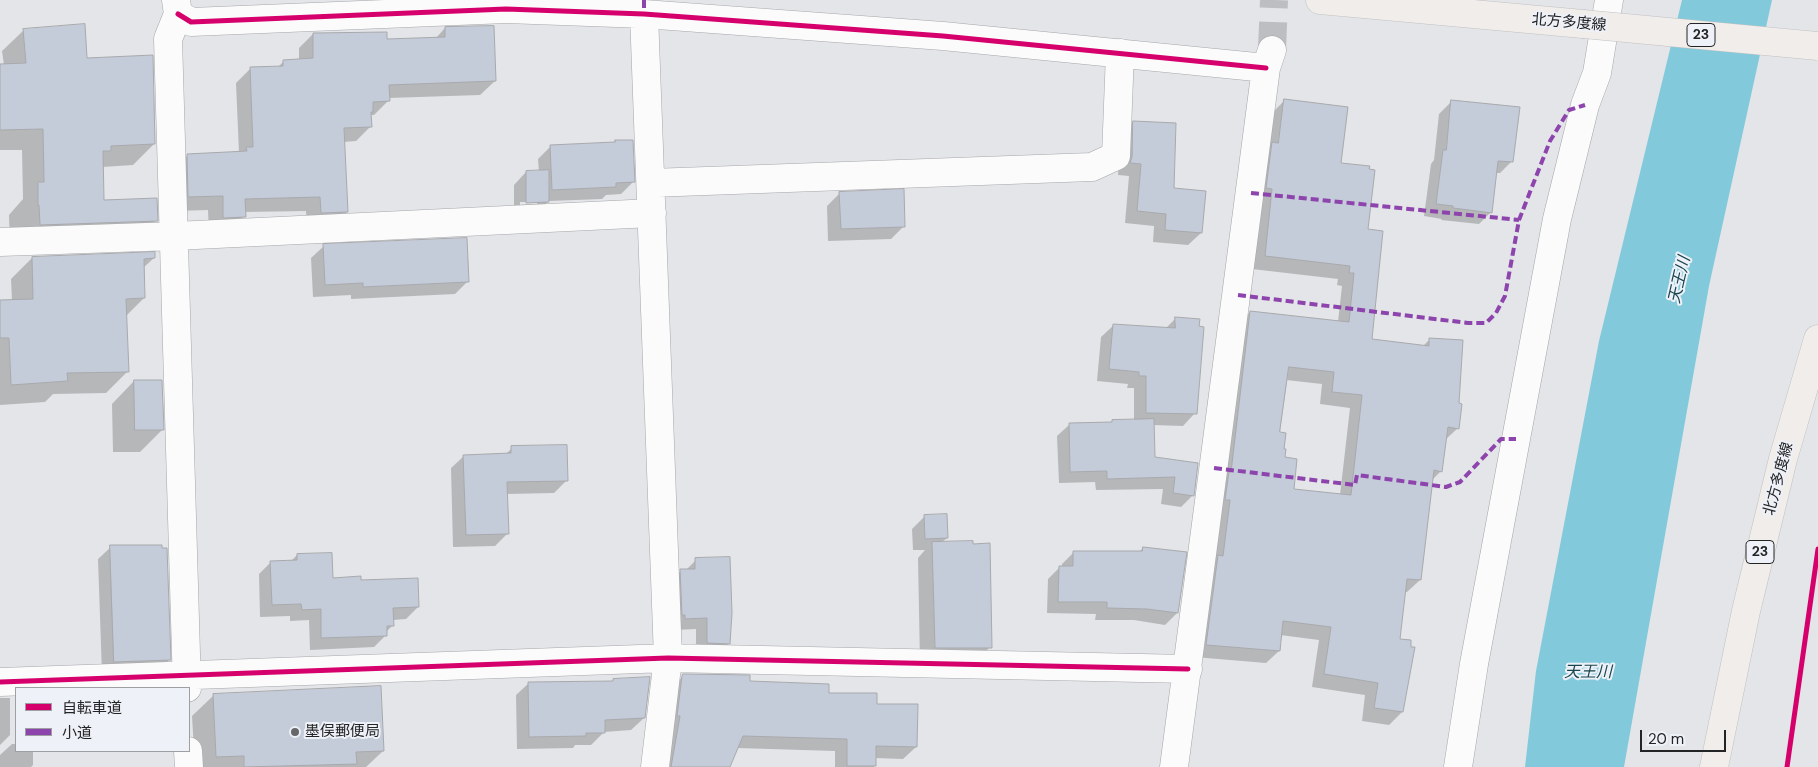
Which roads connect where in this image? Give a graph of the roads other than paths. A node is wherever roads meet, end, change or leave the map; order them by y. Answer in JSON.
{"nodes":[{"id":1,"x":1320,"y":0,"type":"edge"},
{"id":2,"x":1609,"y":0,"type":"edge"},
{"id":3,"x":177,"y":7,"type":"edge"},
{"id":4,"x":644,"y":14,"type":"junction"},
{"id":5,"x":1818,"y":46,"type":"edge"},
{"id":6,"x":1120,"y":53,"type":"junction"},
{"id":7,"x":651,"y":183,"type":"junction"},
{"id":8,"x":652,"y":213,"type":"junction"},
{"id":9,"x":174,"y":236,"type":"junction"},
{"id":10,"x":0,"y":242,"type":"edge"},
{"id":11,"x":1818,"y":339,"type":"edge"},
{"id":12,"x":668,"y":658,"type":"junction"},
{"id":13,"x":1188,"y":669,"type":"junction"},
{"id":14,"x":0,"y":682,"type":"edge"},
{"id":15,"x":187,"y":682,"type":"edge"},
{"id":16,"x":188,"y":752,"type":"edge"},
{"id":17,"x":188,"y":767,"type":"edge"},
{"id":18,"x":655,"y":767,"type":"edge"},
{"id":19,"x":1174,"y":767,"type":"edge"},
{"id":20,"x":1458,"y":767,"type":"edge"},
{"id":21,"x":1714,"y":767,"type":"edge"}],
"edges":[{"from":1,"to":5,"type":"main road","name":"北方多度線","number":"23","bridge":true},
{"from":2,"to":20,"type":"street"},
{"from":3,"to":4,"type":"street"},
{"from":3,"to":9,"type":"street"},
{"from":4,"to":6,"type":"street"},
{"from":4,"to":7,"type":"street"},
{"from":6,"to":7,"type":"street"},
{"from":6,"to":13,"type":"street"},
{"from":7,"to":8,"type":"street"},
{"from":8,"to":9,"type":"street"},
{"from":8,"to":12,"type":"street"},
{"from":9,"to":10,"type":"street"},
{"from":9,"to":15,"type":"street"},
{"from":11,"to":21,"type":"main road","name":"北方多度線","number":"23"},
{"from":12,"to":13,"type":"street"},
{"from":12,"to":15,"type":"street"},
{"from":12,"to":18,"type":"street"},
{"from":13,"to":19,"type":"street"},
{"from":14,"to":15,"type":"street"},
{"from":16,"to":17,"type":"street"}]}
